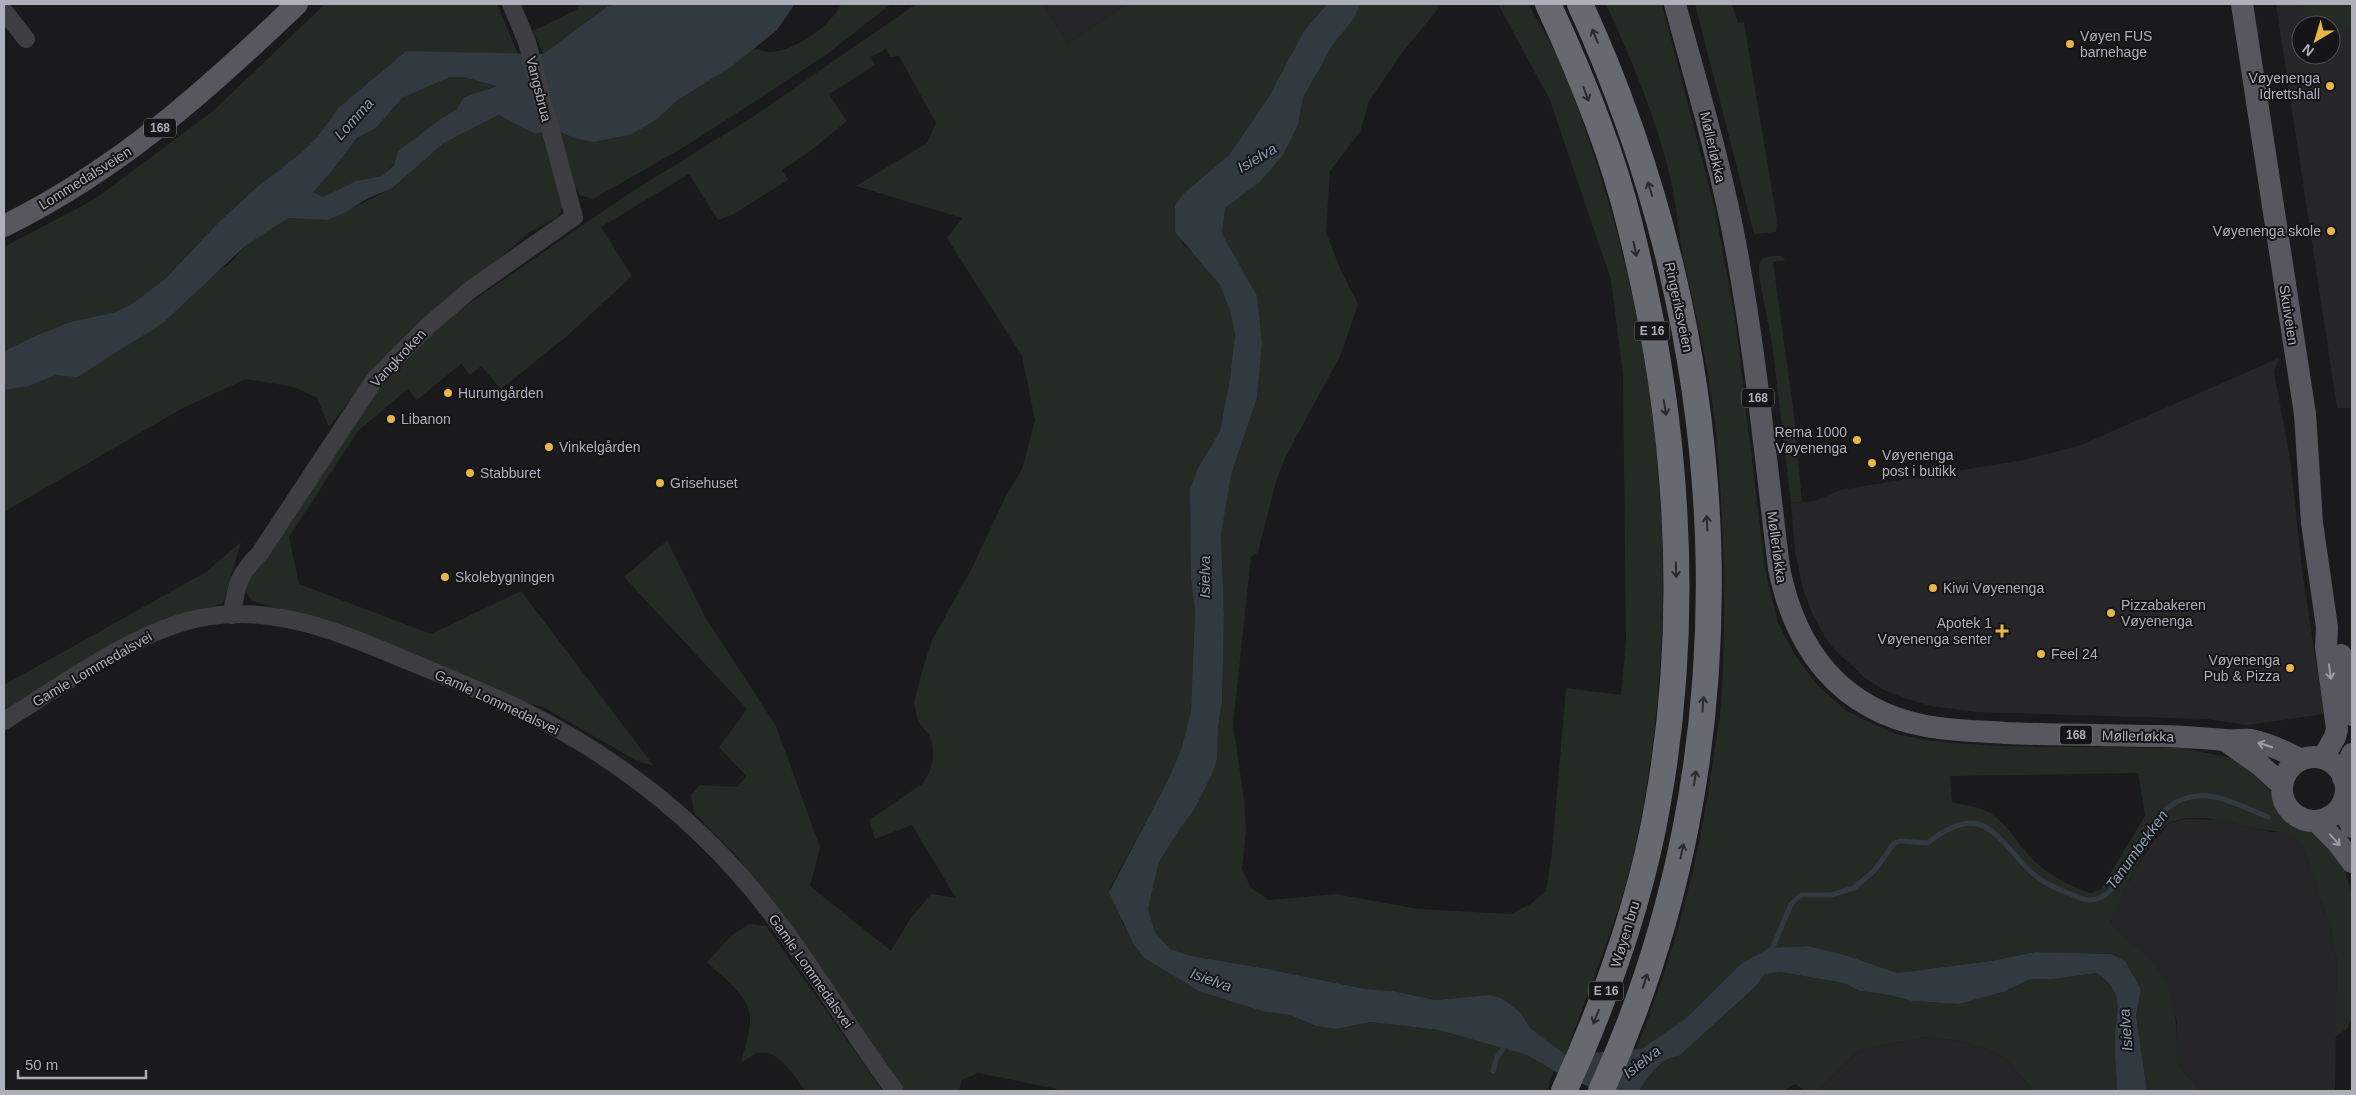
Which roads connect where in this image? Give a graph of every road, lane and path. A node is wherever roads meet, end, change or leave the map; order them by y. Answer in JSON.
{"nodes":[{"id":1,"x":297,"y":4,"type":"edge"},
{"id":2,"x":511,"y":4,"type":"edge"},
{"id":3,"x":1548,"y":4,"type":"edge"},
{"id":4,"x":1580,"y":4,"type":"edge"},
{"id":5,"x":1675,"y":4,"type":"edge"},
{"id":6,"x":2242,"y":4,"type":"edge"},
{"id":7,"x":4,"y":11,"type":"edge"},
{"id":8,"x":26,"y":39,"type":"dead end"},
{"id":9,"x":550,"y":136,"type":"joint"},
{"id":10,"x":4,"y":226,"type":"edge"},
{"id":11,"x":232,"y":615,"type":"junction"},
{"id":12,"x":2348,"y":714,"type":"edge"},
{"id":13,"x":4,"y":721,"type":"edge"},
{"id":14,"x":2226,"y":741,"type":"junction"},
{"id":15,"x":2352,"y":754,"type":"edge"},
{"id":16,"x":2312,"y":759,"type":"junction"},
{"id":17,"x":2343,"y":778,"type":"junction"},
{"id":18,"x":2282,"y":785,"type":"junction"},
{"id":19,"x":2342,"y":804,"type":"junction"},
{"id":20,"x":2316,"y":821,"type":"junction"},
{"id":21,"x":2352,"y":827,"type":"edge"},
{"id":22,"x":2352,"y":862,"type":"edge"},
{"id":23,"x":895,"y":1091,"type":"edge"},
{"id":24,"x":1564,"y":1091,"type":"edge"},
{"id":25,"x":1601,"y":1091,"type":"edge"}],
"edges":[{"from":1,"to":10,"type":"main road","name":"Lommedalsveien","number":"168"},
{"from":2,"to":9,"type":"street","name":"Vangsbrua"},
{"from":3,"to":24,"type":"highway","name":"Wøyen bru","number":"E 16","one_way":true},
{"from":25,"to":4,"type":"highway","name":"Ringeriksveien","number":"E 16","one_way":true},
{"from":5,"to":14,"type":"main road","name":"Møllerløkka","number":"168"},
{"from":6,"to":12,"type":"main road","name":"Skuiveien"},
{"from":7,"to":8,"type":"street"},
{"from":9,"to":11,"type":"street","name":"Vangkroken"},
{"from":11,"to":13,"type":"street","name":"Gamle Lommedalsvei"},
{"from":11,"to":23,"type":"street","name":"Gamle Lommedalsvei"},
{"from":12,"to":16,"type":"main road","name":"Skuiveien"},
{"from":16,"to":14,"type":"main road","name":"Møllerløkka","number":"168","one_way":true},
{"from":14,"to":18,"type":"main road","name":"Møllerløkka","number":"168"},
{"from":15,"to":17,"type":"main road"},
{"from":16,"to":17,"type":"main road","number":"168"},
{"from":16,"to":18,"type":"main road"},
{"from":17,"to":19,"type":"main road"},
{"from":18,"to":20,"type":"main road"},
{"from":19,"to":20,"type":"main road"},
{"from":19,"to":21,"type":"main road"},
{"from":20,"to":22,"type":"main road","one_way":true}]}
